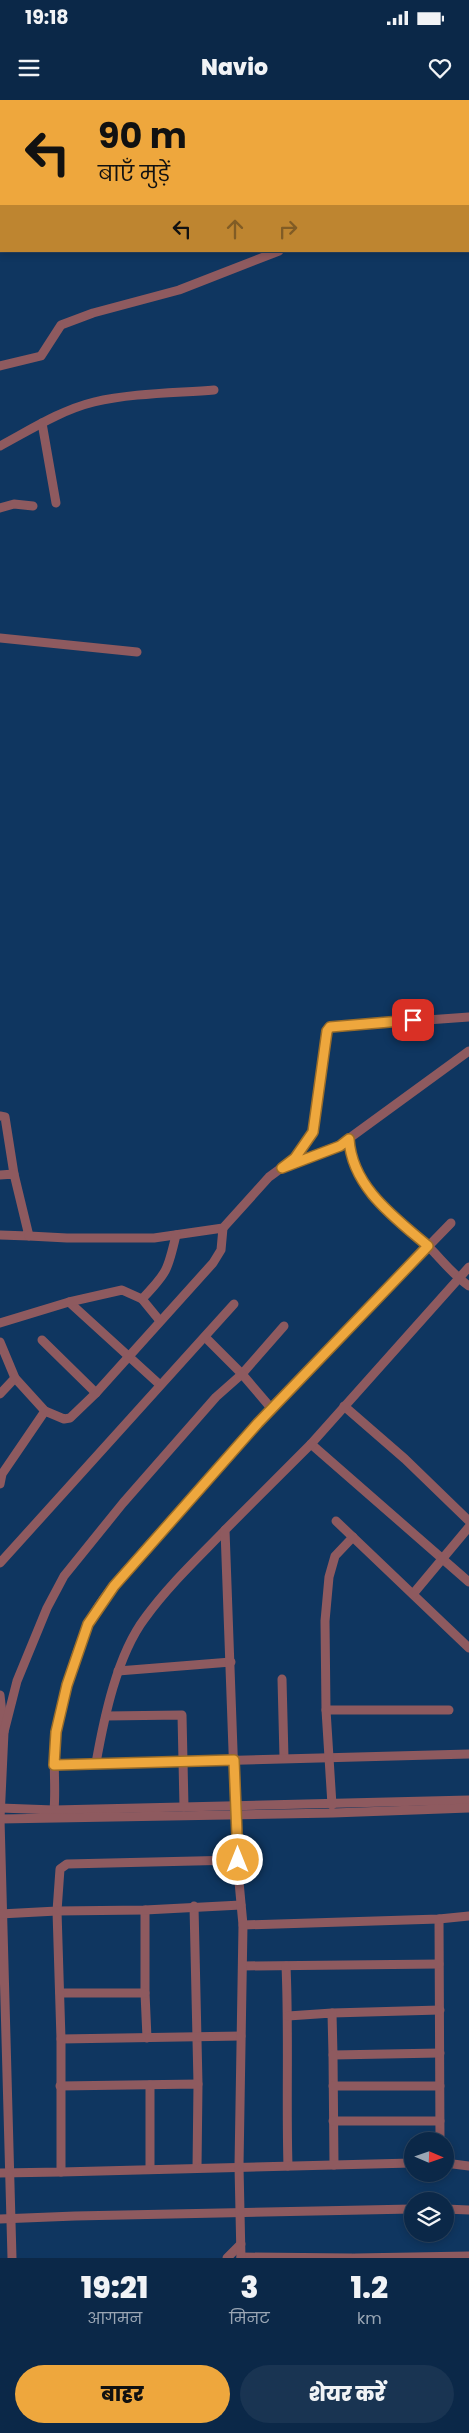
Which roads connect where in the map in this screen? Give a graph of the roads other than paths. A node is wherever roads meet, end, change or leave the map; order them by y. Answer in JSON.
{"nodes":[{"id":1,"x":276,"y":252,"type":"edge"},
{"id":2,"x":0,"y":366,"type":"edge"},
{"id":3,"x":214,"y":390,"type":"dead end"},
{"id":4,"x":42,"y":423,"type":"junction"},
{"id":5,"x":0,"y":446,"type":"edge"},
{"id":6,"x":56,"y":502,"type":"dead end"},
{"id":7,"x":33,"y":506,"type":"dead end"},
{"id":8,"x":0,"y":508,"type":"edge"},
{"id":9,"x":0,"y":638,"type":"edge"},
{"id":10,"x":137,"y":652,"type":"dead end"},
{"id":11,"x":469,"y":1017,"type":"edge"},
{"id":12,"x":469,"y":1051,"type":"edge"},
{"id":13,"x":0,"y":1116,"type":"edge"},
{"id":14,"x":349,"y":1139,"type":"junction"},
{"id":15,"x":282,"y":1168,"type":"junction"},
{"id":16,"x":14,"y":1174,"type":"junction"},
{"id":17,"x":0,"y":1175,"type":"edge"},
{"id":18,"x":451,"y":1222,"type":"dead end"},
{"id":19,"x":223,"y":1228,"type":"junction"},
{"id":20,"x":0,"y":1235,"type":"edge"},
{"id":21,"x":176,"y":1235,"type":"junction"},
{"id":22,"x":29,"y":1236,"type":"junction"},
{"id":23,"x":428,"y":1246,"type":"junction"},
{"id":24,"x":469,"y":1267,"type":"edge"},
{"id":25,"x":457,"y":1278,"type":"junction"},
{"id":26,"x":469,"y":1286,"type":"edge"},
{"id":27,"x":142,"y":1299,"type":"junction"},
{"id":28,"x":69,"y":1302,"type":"junction"},
{"id":29,"x":234,"y":1304,"type":"dead end"},
{"id":30,"x":160,"y":1321,"type":"junction"},
{"id":31,"x":0,"y":1324,"type":"edge"},
{"id":32,"x":284,"y":1326,"type":"dead end"},
{"id":33,"x":205,"y":1337,"type":"junction"},
{"id":34,"x":42,"y":1340,"type":"dead end"},
{"id":35,"x":0,"y":1342,"type":"edge"},
{"id":36,"x":127,"y":1356,"type":"junction"},
{"id":37,"x":242,"y":1374,"type":"junction"},
{"id":38,"x":15,"y":1378,"type":"junction"},
{"id":39,"x":159,"y":1384,"type":"junction"},
{"id":40,"x":96,"y":1393,"type":"junction"},
{"id":41,"x":0,"y":1394,"type":"edge"},
{"id":42,"x":344,"y":1406,"type":"junction"},
{"id":43,"x":272,"y":1408,"type":"junction"},
{"id":44,"x":46,"y":1411,"type":"junction"},
{"id":45,"x":310,"y":1444,"type":"junction"},
{"id":46,"x":0,"y":1484,"type":"edge"},
{"id":47,"x":336,"y":1521,"type":"dead end"},
{"id":48,"x":469,"y":1521,"type":"edge"},
{"id":49,"x":469,"y":1527,"type":"edge"},
{"id":50,"x":225,"y":1530,"type":"junction"},
{"id":51,"x":353,"y":1537,"type":"junction"},
{"id":52,"x":444,"y":1560,"type":"junction"},
{"id":53,"x":0,"y":1563,"type":"edge"},
{"id":54,"x":469,"y":1582,"type":"edge"},
{"id":55,"x":413,"y":1594,"type":"junction"},
{"id":56,"x":469,"y":1648,"type":"edge"},
{"id":57,"x":231,"y":1662,"type":"junction"},
{"id":58,"x":118,"y":1671,"type":"junction"},
{"id":59,"x":282,"y":1679,"type":"dead end"},
{"id":60,"x":0,"y":1695,"type":"edge"},
{"id":61,"x":326,"y":1710,"type":"junction"},
{"id":62,"x":449,"y":1710,"type":"dead end"},
{"id":63,"x":106,"y":1716,"type":"junction"},
{"id":64,"x":4,"y":1732,"type":"junction"},
{"id":65,"x":469,"y":1754,"type":"edge"},
{"id":66,"x":329,"y":1756,"type":"junction"},
{"id":67,"x":284,"y":1758,"type":"junction"},
{"id":68,"x":234,"y":1760,"type":"junction"},
{"id":69,"x":183,"y":1762,"type":"junction"},
{"id":70,"x":96,"y":1763,"type":"junction"},
{"id":71,"x":54,"y":1765,"type":"junction"},
{"id":72,"x":469,"y":1800,"type":"edge"},
{"id":73,"x":332,"y":1805,"type":"junction"},
{"id":74,"x":184,"y":1807,"type":"junction"},
{"id":75,"x":0,"y":1808,"type":"edge"},
{"id":76,"x":469,"y":1808,"type":"edge"},
{"id":77,"x":54,"y":1810,"type":"junction"},
{"id":78,"x":237,"y":1810,"type":"junction"},
{"id":79,"x":0,"y":1819,"type":"edge"},
{"id":80,"x":238,"y":1860,"type":"junction"},
{"id":81,"x":1,"y":1867,"type":"edge"},
{"id":82,"x":242,"y":1904,"type":"junction"},
{"id":83,"x":194,"y":1906,"type":"junction"},
{"id":84,"x":145,"y":1910,"type":"junction"},
{"id":85,"x":57,"y":1912,"type":"junction"},
{"id":86,"x":1,"y":1914,"type":"edge"},
{"id":87,"x":469,"y":1916,"type":"edge"},
{"id":88,"x":439,"y":1919,"type":"junction"},
{"id":89,"x":243,"y":1924,"type":"junction"},
{"id":90,"x":439,"y":1964,"type":"junction"},
{"id":91,"x":243,"y":1966,"type":"junction"},
{"id":92,"x":286,"y":1966,"type":"junction"},
{"id":93,"x":60,"y":1993,"type":"junction"},
{"id":94,"x":145,"y":1993,"type":"junction"},
{"id":95,"x":440,"y":2010,"type":"junction"},
{"id":96,"x":332,"y":2013,"type":"junction"},
{"id":97,"x":288,"y":2016,"type":"junction"},
{"id":98,"x":242,"y":2036,"type":"junction"},
{"id":99,"x":198,"y":2037,"type":"junction"},
{"id":100,"x":147,"y":2038,"type":"junction"},
{"id":101,"x":61,"y":2039,"type":"junction"},
{"id":102,"x":440,"y":2053,"type":"junction"},
{"id":103,"x":333,"y":2055,"type":"junction"},
{"id":104,"x":198,"y":2084,"type":"junction"},
{"id":105,"x":150,"y":2085,"type":"junction"},
{"id":106,"x":60,"y":2086,"type":"junction"},
{"id":107,"x":333,"y":2086,"type":"junction"},
{"id":108,"x":440,"y":2086,"type":"junction"},
{"id":109,"x":333,"y":2121,"type":"junction"},
{"id":110,"x":440,"y":2121,"type":"junction"},
{"id":111,"x":440,"y":2132,"type":"edge"},
{"id":112,"x":404,"y":2163,"type":"edge"},
{"id":113,"x":454,"y":2164,"type":"edge"},
{"id":114,"x":239,"y":2166,"type":"junction"},
{"id":115,"x":288,"y":2166,"type":"junction"},
{"id":116,"x":334,"y":2166,"type":"junction"},
{"id":117,"x":469,"y":2166,"type":"edge"},
{"id":118,"x":197,"y":2168,"type":"junction"},
{"id":119,"x":150,"y":2169,"type":"junction"},
{"id":120,"x":61,"y":2172,"type":"junction"},
{"id":121,"x":5,"y":2173,"type":"edge"},
{"id":122,"x":404,"y":2209,"type":"edge"},
{"id":123,"x":454,"y":2209,"type":"edge"},
{"id":124,"x":469,"y":2210,"type":"edge"},
{"id":125,"x":240,"y":2214,"type":"junction"},
{"id":126,"x":0,"y":2219,"type":"edge"},
{"id":127,"x":11,"y":2219,"type":"junction"},
{"id":128,"x":241,"y":2244,"type":"junction"},
{"id":129,"x":469,"y":2256,"type":"edge"},
{"id":130,"x":241,"y":2257,"type":"edge"},
{"id":131,"x":12,"y":2258,"type":"edge"},
{"id":132,"x":228,"y":2258,"type":"edge"},
{"id":133,"x":294,"y":2258,"type":"edge"},
{"id":134,"x":353,"y":2258,"type":"edge"}],
"edges":[{"from":1,"to":2,"type":"street"},
{"from":3,"to":4,"type":"street"},
{"from":4,"to":5,"type":"street"},
{"from":4,"to":6,"type":"street"},
{"from":7,"to":8,"type":"street"},
{"from":9,"to":10,"type":"street"},
{"from":11,"to":15,"type":"street"},
{"from":12,"to":14,"type":"street"},
{"from":13,"to":16,"type":"street"},
{"from":14,"to":15,"type":"street"},
{"from":14,"to":23,"type":"street"},
{"from":15,"to":19,"type":"street"},
{"from":16,"to":17,"type":"street"},
{"from":16,"to":22,"type":"street"},
{"from":18,"to":23,"type":"street"},
{"from":19,"to":21,"type":"street"},
{"from":19,"to":30,"type":"street"},
{"from":20,"to":22,"type":"street"},
{"from":21,"to":22,"type":"street"},
{"from":21,"to":27,"type":"street"},
{"from":23,"to":25,"type":"street"},
{"from":23,"to":43,"type":"street"},
{"from":24,"to":25,"type":"street"},
{"from":25,"to":26,"type":"street"},
{"from":25,"to":42,"type":"street"},
{"from":27,"to":28,"type":"street"},
{"from":27,"to":30,"type":"street"},
{"from":28,"to":31,"type":"street"},
{"from":28,"to":36,"type":"street"},
{"from":29,"to":33,"type":"street"},
{"from":30,"to":36,"type":"street"},
{"from":32,"to":37,"type":"street"},
{"from":33,"to":37,"type":"street"},
{"from":33,"to":39,"type":"street"},
{"from":34,"to":40,"type":"street"},
{"from":35,"to":38,"type":"street"},
{"from":36,"to":39,"type":"street"},
{"from":36,"to":40,"type":"street"},
{"from":37,"to":43,"type":"street"},
{"from":37,"to":64,"type":"street"},
{"from":38,"to":41,"type":"street"},
{"from":38,"to":44,"type":"street"},
{"from":39,"to":53,"type":"street"},
{"from":40,"to":44,"type":"street"},
{"from":42,"to":45,"type":"street"},
{"from":42,"to":48,"type":"street"},
{"from":43,"to":71,"type":"street"},
{"from":44,"to":46,"type":"street"},
{"from":45,"to":50,"type":"street"},
{"from":45,"to":52,"type":"street"},
{"from":47,"to":51,"type":"street"},
{"from":49,"to":52,"type":"street"},
{"from":50,"to":57,"type":"street"},
{"from":50,"to":58,"type":"street"},
{"from":51,"to":55,"type":"street"},
{"from":51,"to":61,"type":"street"},
{"from":52,"to":54,"type":"street"},
{"from":52,"to":55,"type":"street"},
{"from":55,"to":56,"type":"street"},
{"from":57,"to":58,"type":"street"},
{"from":57,"to":68,"type":"street"},
{"from":58,"to":63,"type":"street"},
{"from":59,"to":67,"type":"street"},
{"from":60,"to":64,"type":"street"},
{"from":61,"to":62,"type":"street"},
{"from":61,"to":66,"type":"street"},
{"from":63,"to":69,"type":"street"},
{"from":63,"to":70,"type":"street"},
{"from":64,"to":75,"type":"street"},
{"from":65,"to":66,"type":"street"},
{"from":66,"to":67,"type":"street"},
{"from":66,"to":73,"type":"street"},
{"from":67,"to":68,"type":"street"},
{"from":68,"to":69,"type":"street"},
{"from":68,"to":78,"type":"street"},
{"from":69,"to":70,"type":"street"},
{"from":69,"to":74,"type":"street"},
{"from":70,"to":71,"type":"street"},
{"from":71,"to":77,"type":"street"},
{"from":72,"to":73,"type":"street"},
{"from":73,"to":78,"type":"street"},
{"from":74,"to":77,"type":"street"},
{"from":74,"to":78,"type":"street"},
{"from":75,"to":77,"type":"street"},
{"from":75,"to":79,"type":"street"},
{"from":76,"to":78,"type":"street"},
{"from":78,"to":79,"type":"street"},
{"from":78,"to":80,"type":"street"},
{"from":79,"to":81,"type":"street"},
{"from":80,"to":82,"type":"street"},
{"from":80,"to":85,"type":"street"},
{"from":81,"to":86,"type":"street"},
{"from":82,"to":83,"type":"street"},
{"from":82,"to":89,"type":"street"},
{"from":83,"to":84,"type":"street"},
{"from":83,"to":99,"type":"street"},
{"from":84,"to":85,"type":"street"},
{"from":84,"to":94,"type":"street"},
{"from":85,"to":86,"type":"street"},
{"from":85,"to":93,"type":"street"},
{"from":86,"to":121,"type":"street"},
{"from":87,"to":88,"type":"street"},
{"from":88,"to":89,"type":"street"},
{"from":88,"to":90,"type":"street"},
{"from":89,"to":91,"type":"street"},
{"from":90,"to":92,"type":"street"},
{"from":90,"to":95,"type":"street"},
{"from":91,"to":92,"type":"street"},
{"from":91,"to":98,"type":"street"},
{"from":92,"to":97,"type":"street"},
{"from":93,"to":94,"type":"street"},
{"from":93,"to":101,"type":"street"},
{"from":94,"to":100,"type":"street"},
{"from":95,"to":96,"type":"street"},
{"from":95,"to":102,"type":"street"},
{"from":96,"to":97,"type":"street"},
{"from":96,"to":103,"type":"street"},
{"from":97,"to":115,"type":"street"},
{"from":98,"to":99,"type":"street"},
{"from":98,"to":114,"type":"street"},
{"from":99,"to":100,"type":"street"},
{"from":99,"to":104,"type":"street"},
{"from":100,"to":101,"type":"street"},
{"from":101,"to":106,"type":"street"},
{"from":102,"to":103,"type":"street"},
{"from":102,"to":108,"type":"street"},
{"from":103,"to":107,"type":"street"},
{"from":104,"to":105,"type":"street"},
{"from":104,"to":118,"type":"street"},
{"from":105,"to":106,"type":"street"},
{"from":105,"to":119,"type":"street"},
{"from":106,"to":120,"type":"street"},
{"from":107,"to":108,"type":"street"},
{"from":107,"to":109,"type":"street"},
{"from":108,"to":110,"type":"street"},
{"from":109,"to":110,"type":"street"},
{"from":109,"to":116,"type":"street"},
{"from":110,"to":111,"type":"street"},
{"from":112,"to":116,"type":"street"},
{"from":113,"to":117,"type":"street"},
{"from":114,"to":115,"type":"street"},
{"from":114,"to":118,"type":"street"},
{"from":114,"to":125,"type":"street"},
{"from":115,"to":116,"type":"street"},
{"from":118,"to":119,"type":"street"},
{"from":119,"to":120,"type":"street"},
{"from":120,"to":121,"type":"street"},
{"from":121,"to":127,"type":"street"},
{"from":122,"to":125,"type":"street"},
{"from":123,"to":124,"type":"street"},
{"from":125,"to":127,"type":"street"},
{"from":125,"to":128,"type":"street"},
{"from":126,"to":127,"type":"street"},
{"from":127,"to":131,"type":"street"},
{"from":128,"to":130,"type":"street"},
{"from":128,"to":132,"type":"street"},
{"from":129,"to":134,"type":"street"},
{"from":130,"to":133,"type":"street"},
{"from":133,"to":134,"type":"street"}]}
